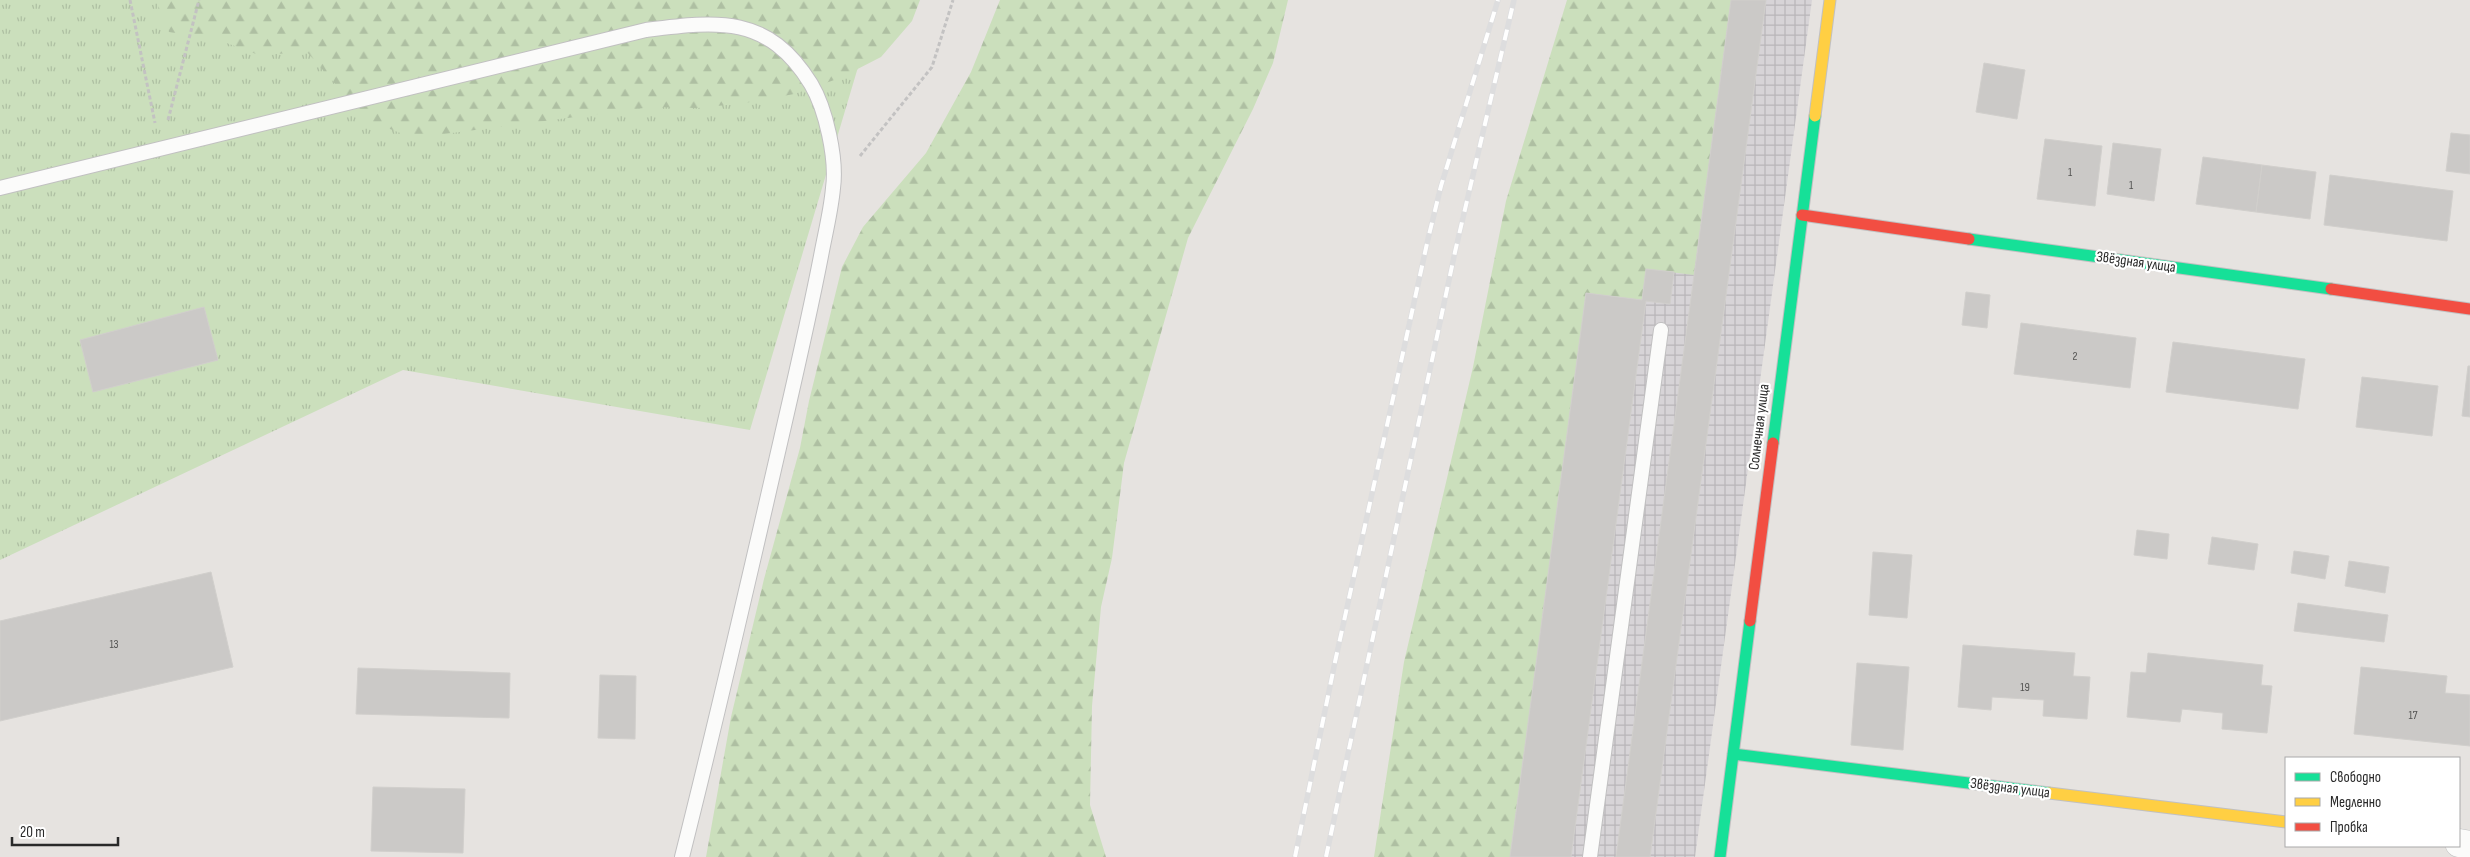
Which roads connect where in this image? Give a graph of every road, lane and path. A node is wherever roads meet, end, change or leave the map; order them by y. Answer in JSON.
{"nodes":[{"id":1,"x":130,"y":0,"type":"edge"},
{"id":2,"x":199,"y":0,"type":"edge"},
{"id":3,"x":952,"y":0,"type":"edge"},
{"id":4,"x":1830,"y":0,"type":"edge"},
{"id":5,"x":160,"y":148,"type":"junction"},
{"id":6,"x":834,"y":187,"type":"junction"},
{"id":7,"x":0,"y":188,"type":"edge"},
{"id":8,"x":1802,"y":215,"type":"junction"},
{"id":9,"x":2470,"y":309,"type":"edge"},
{"id":10,"x":1661,"y":330,"type":"dead end"},
{"id":11,"x":1733,"y":754,"type":"junction"},
{"id":12,"x":2285,"y":822,"type":"edge"},
{"id":13,"x":682,"y":857,"type":"edge"},
{"id":14,"x":1590,"y":857,"type":"edge"},
{"id":15,"x":1720,"y":857,"type":"edge"}],
"edges":[{"from":1,"to":5,"type":"path"},
{"from":2,"to":5,"type":"path"},
{"from":3,"to":6,"type":"path"},
{"from":4,"to":8,"type":"street","name":"Солнечная улица"},
{"from":5,"to":6,"type":"lane"},
{"from":5,"to":7,"type":"lane"},
{"from":6,"to":13,"type":"lane"},
{"from":8,"to":9,"type":"street","name":"Звёздная улица"},
{"from":8,"to":11,"type":"street","name":"Солнечная улица"},
{"from":10,"to":14,"type":"lane"},
{"from":11,"to":12,"type":"street","name":"Звёздная улица"},
{"from":11,"to":15,"type":"street","name":"Солнечная улица"}]}
